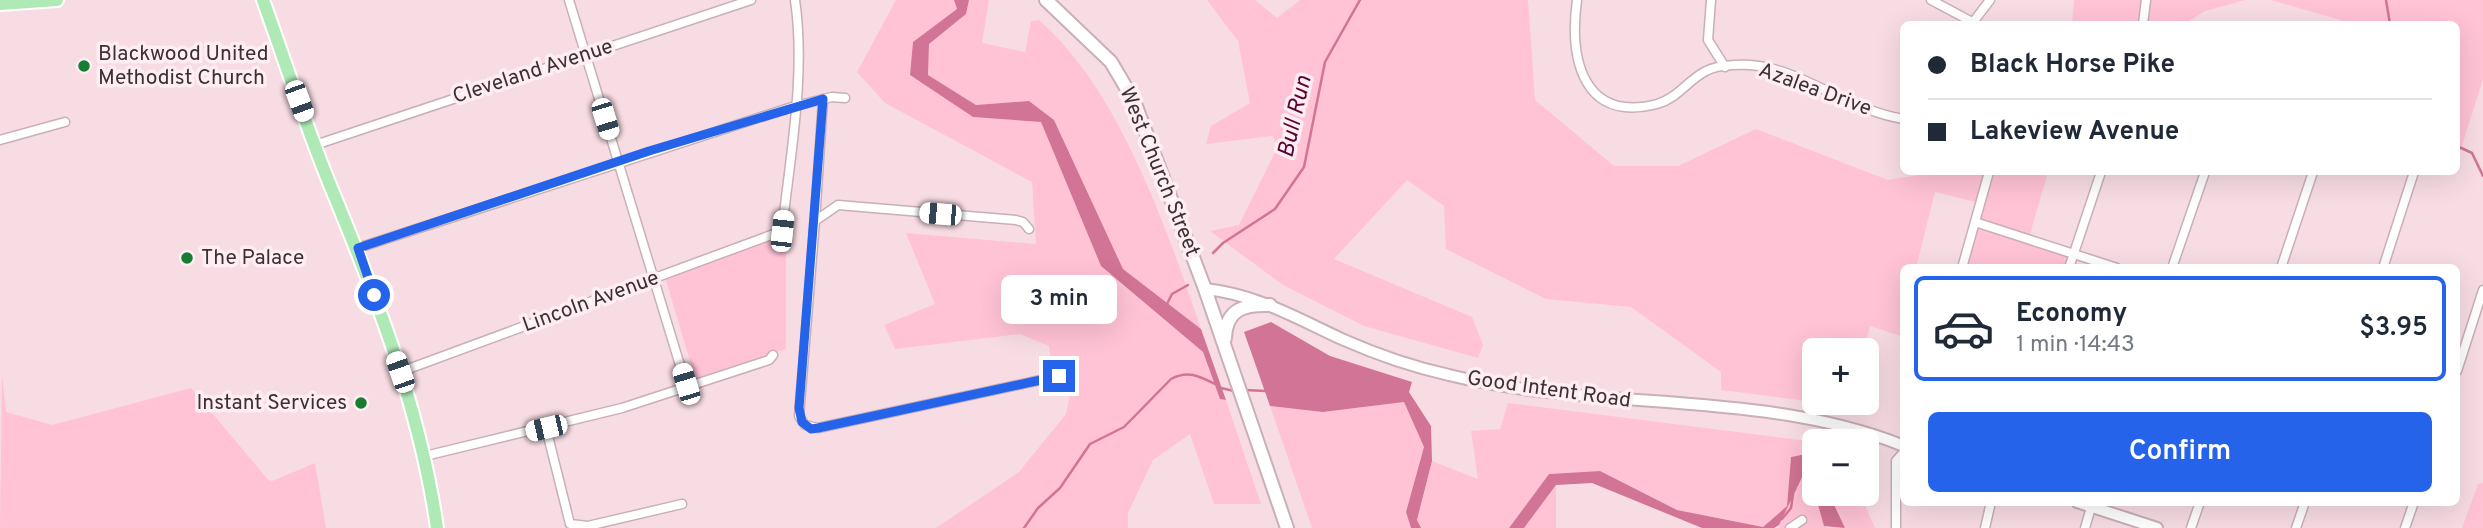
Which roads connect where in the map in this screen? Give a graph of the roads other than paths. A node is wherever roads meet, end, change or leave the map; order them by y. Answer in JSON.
{"nodes":[{"id":1,"x":57,"y":0,"type":"edge"},
{"id":2,"x":263,"y":0,"type":"edge"},
{"id":3,"x":569,"y":0,"type":"edge"},
{"id":4,"x":751,"y":0,"type":"edge"},
{"id":5,"x":795,"y":0,"type":"edge"},
{"id":6,"x":1046,"y":0,"type":"edge"},
{"id":7,"x":1577,"y":0,"type":"edge"},
{"id":8,"x":1711,"y":0,"type":"edge"},
{"id":9,"x":1931,"y":0,"type":"edge"},
{"id":10,"x":1990,"y":0,"type":"edge"},
{"id":11,"x":2146,"y":0,"type":"edge"},
{"id":12,"x":0,"y":4,"type":"edge"},
{"id":13,"x":1971,"y":21,"type":"edge"},
{"id":14,"x":1976,"y":21,"type":"edge"},
{"id":15,"x":2143,"y":21,"type":"edge"},
{"id":16,"x":586,"y":55,"type":"junction"},
{"id":17,"x":1725,"y":67,"type":"junction"},
{"id":18,"x":845,"y":98,"type":"dead end"},
{"id":19,"x":823,"y":99,"type":"junction"},
{"id":20,"x":795,"y":106,"type":"junction"},
{"id":21,"x":1900,"y":118,"type":"edge"},
{"id":22,"x":65,"y":122,"type":"dead end"},
{"id":23,"x":0,"y":140,"type":"edge"},
{"id":24,"x":315,"y":145,"type":"junction"},
{"id":25,"x":618,"y":162,"type":"junction"},
{"id":26,"x":1988,"y":175,"type":"edge"},
{"id":27,"x":2100,"y":175,"type":"edge"},
{"id":28,"x":2203,"y":175,"type":"edge"},
{"id":29,"x":2312,"y":175,"type":"edge"},
{"id":30,"x":2413,"y":175,"type":"edge"},
{"id":31,"x":815,"y":221,"type":"junction"},
{"id":32,"x":1975,"y":222,"type":"junction"},
{"id":33,"x":1029,"y":229,"type":"dead end"},
{"id":34,"x":358,"y":248,"type":"junction"},
{"id":35,"x":2074,"y":253,"type":"junction"},
{"id":36,"x":1963,"y":264,"type":"edge"},
{"id":37,"x":2070,"y":264,"type":"edge"},
{"id":38,"x":2106,"y":264,"type":"edge"},
{"id":39,"x":2173,"y":264,"type":"edge"},
{"id":40,"x":2282,"y":264,"type":"edge"},
{"id":41,"x":2384,"y":264,"type":"edge"},
{"id":42,"x":653,"y":279,"type":"junction"},
{"id":43,"x":1205,"y":289,"type":"junction"},
{"id":44,"x":2483,"y":290,"type":"edge"},
{"id":45,"x":1270,"y":305,"type":"junction"},
{"id":46,"x":1225,"y":345,"type":"junction"},
{"id":47,"x":773,"y":355,"type":"dead end"},
{"id":48,"x":2460,"y":362,"type":"edge"},
{"id":49,"x":400,"y":372,"type":"junction"},
{"id":50,"x":1059,"y":376,"type":"dead end"},
{"id":51,"x":686,"y":384,"type":"junction"},
{"id":52,"x":546,"y":428,"type":"junction"},
{"id":53,"x":1900,"y":445,"type":"edge"},
{"id":54,"x":425,"y":456,"type":"junction"},
{"id":55,"x":1900,"y":456,"type":"edge"},
{"id":56,"x":682,"y":504,"type":"dead end"},
{"id":57,"x":1990,"y":506,"type":"edge"},
{"id":58,"x":2091,"y":506,"type":"edge"},
{"id":59,"x":2097,"y":506,"type":"edge"},
{"id":60,"x":2199,"y":506,"type":"edge"},
{"id":61,"x":2304,"y":506,"type":"edge"},
{"id":62,"x":2413,"y":506,"type":"edge"},
{"id":63,"x":1802,"y":520,"type":"dead end"},
{"id":64,"x":437,"y":528,"type":"edge"},
{"id":65,"x":1287,"y":528,"type":"edge"},
{"id":66,"x":1791,"y":528,"type":"edge"},
{"id":67,"x":1896,"y":528,"type":"edge"},
{"id":68,"x":1985,"y":528,"type":"edge"},
{"id":69,"x":2085,"y":528,"type":"edge"},
{"id":70,"x":2157,"y":528,"type":"edge"},
{"id":71,"x":2191,"y":528,"type":"edge"},
{"id":72,"x":2297,"y":528,"type":"edge"},
{"id":73,"x":2405,"y":528,"type":"edge"}],
"edges":[{"from":1,"to":12,"type":"main road"},
{"from":2,"to":24,"type":"main road"},
{"from":3,"to":16,"type":"street"},
{"from":4,"to":16,"type":"street","name":"Cleveland Avenue"},
{"from":5,"to":20,"type":"street"},
{"from":6,"to":43,"type":"main road","name":"West Church Street"},
{"from":7,"to":17,"type":"street"},
{"from":8,"to":17,"type":"street"},
{"from":9,"to":13,"type":"street"},
{"from":10,"to":14,"type":"street"},
{"from":11,"to":15,"type":"street"},
{"from":16,"to":24,"type":"street","name":"Cleveland Avenue"},
{"from":16,"to":25,"type":"street"},
{"from":17,"to":21,"type":"street","name":"Azalea Drive"},
{"from":18,"to":19,"type":"street"},
{"from":19,"to":20,"type":"street"},
{"from":19,"to":31,"type":"street"},
{"from":20,"to":25,"type":"street"},
{"from":20,"to":42,"type":"street","name":"Lincoln Avenue"},
{"from":22,"to":23,"type":"street"},
{"from":24,"to":34,"type":"main road"},
{"from":25,"to":34,"type":"street"},
{"from":25,"to":42,"type":"street"},
{"from":26,"to":32,"type":"street"},
{"from":27,"to":35,"type":"street"},
{"from":28,"to":39,"type":"street"},
{"from":29,"to":40,"type":"street"},
{"from":30,"to":41,"type":"street"},
{"from":31,"to":33,"type":"street"},
{"from":31,"to":50,"type":"street"},
{"from":32,"to":35,"type":"street"},
{"from":32,"to":36,"type":"street"},
{"from":34,"to":49,"type":"main road"},
{"from":35,"to":37,"type":"street"},
{"from":35,"to":38,"type":"street"},
{"from":42,"to":49,"type":"street","name":"Lincoln Avenue"},
{"from":42,"to":51,"type":"street"},
{"from":43,"to":45,"type":"street","name":"Good Intent Road"},
{"from":43,"to":46,"type":"main road","name":"West Church Street"},
{"from":44,"to":48,"type":"street"},
{"from":45,"to":46,"type":"main road"},
{"from":45,"to":53,"type":"street","name":"Good Intent Road"},
{"from":46,"to":65,"type":"main road","name":"West Church Street"},
{"from":47,"to":51,"type":"street"},
{"from":49,"to":54,"type":"main road"},
{"from":51,"to":52,"type":"street"},
{"from":52,"to":54,"type":"street"},
{"from":52,"to":56,"type":"street"},
{"from":54,"to":64,"type":"main road"},
{"from":55,"to":67,"type":"street"},
{"from":57,"to":68,"type":"street"},
{"from":58,"to":69,"type":"street"},
{"from":59,"to":70,"type":"street"},
{"from":60,"to":71,"type":"street"},
{"from":61,"to":72,"type":"street"},
{"from":62,"to":73,"type":"street"},
{"from":63,"to":66,"type":"street"}]}
